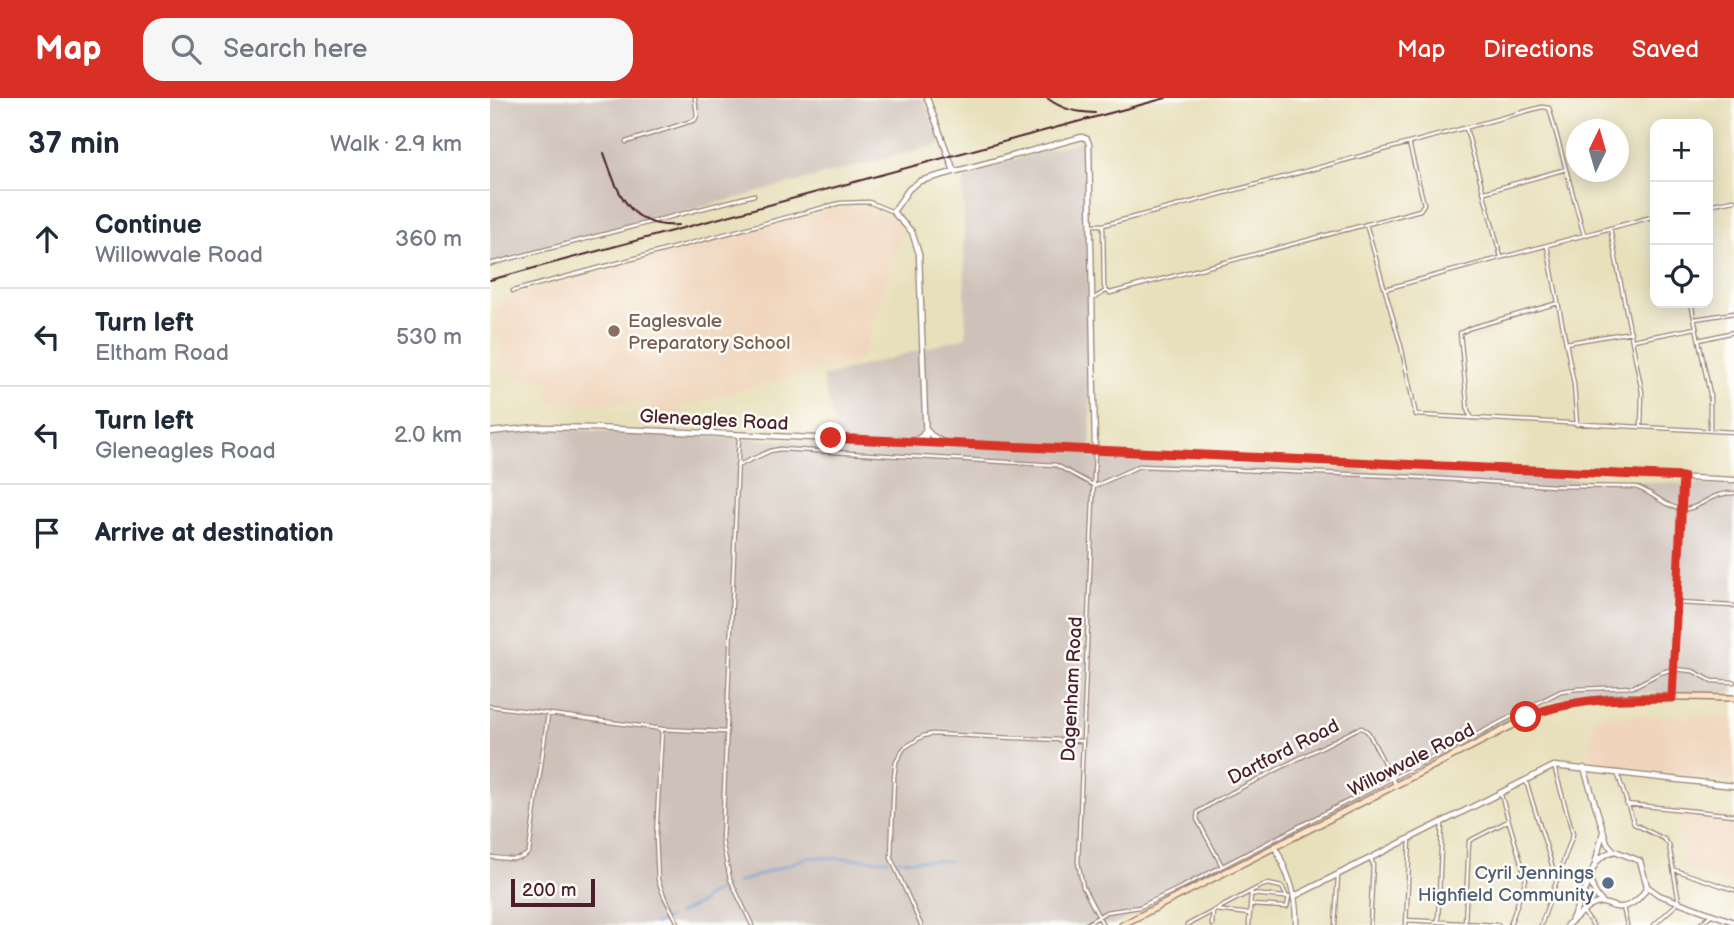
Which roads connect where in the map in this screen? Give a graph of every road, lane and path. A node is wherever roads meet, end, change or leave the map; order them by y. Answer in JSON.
{"nodes":[{"id":1,"x":695,"y":98,"type":"edge"},
{"id":2,"x":927,"y":98,"type":"edge"},
{"id":3,"x":1466,"y":127,"type":"junction"},
{"id":4,"x":626,"y":142,"type":"dead end"},
{"id":5,"x":1409,"y":143,"type":"junction"},
{"id":6,"x":1566,"y":169,"type":"joint"},
{"id":7,"x":954,"y":170,"type":"junction"},
{"id":8,"x":1569,"y":182,"type":"edge"},
{"id":9,"x":1484,"y":192,"type":"junction"},
{"id":10,"x":754,"y":195,"type":"dead end"},
{"id":11,"x":1734,"y":200,"type":"edge"},
{"id":12,"x":1713,"y":204,"type":"edge"},
{"id":13,"x":893,"y":212,"type":"junction"},
{"id":14,"x":1650,"y":217,"type":"edge"},
{"id":15,"x":1366,"y":224,"type":"junction"},
{"id":16,"x":1091,"y":225,"type":"junction"},
{"id":17,"x":1103,"y":225,"type":"junction"},
{"id":18,"x":1610,"y":228,"type":"junction"},
{"id":19,"x":1584,"y":236,"type":"junction"},
{"id":20,"x":1547,"y":246,"type":"junction"},
{"id":21,"x":1501,"y":257,"type":"junction"},
{"id":22,"x":490,"y":264,"type":"edge"},
{"id":23,"x":1385,"y":289,"type":"junction"},
{"id":24,"x":513,"y":291,"type":"dead end"},
{"id":25,"x":1107,"y":292,"type":"junction"},
{"id":26,"x":1091,"y":299,"type":"junction"},
{"id":27,"x":1558,"y":303,"type":"junction"},
{"id":28,"x":1692,"y":308,"type":"edge"},
{"id":29,"x":1734,"y":313,"type":"edge"},
{"id":30,"x":1695,"y":318,"type":"junction"},
{"id":31,"x":1696,"y":328,"type":"junction"},
{"id":32,"x":1631,"y":332,"type":"junction"},
{"id":33,"x":1734,"y":332,"type":"edge"},
{"id":34,"x":1633,"y":340,"type":"junction"},
{"id":35,"x":1699,"y":340,"type":"junction"},
{"id":36,"x":1566,"y":344,"type":"junction"},
{"id":37,"x":1472,"y":418,"type":"junction"},
{"id":38,"x":1577,"y":425,"type":"junction"},
{"id":39,"x":1641,"y":427,"type":"junction"},
{"id":40,"x":926,"y":429,"type":"junction"},
{"id":41,"x":1710,"y":431,"type":"junction"},
{"id":42,"x":490,"y":432,"type":"edge"},
{"id":43,"x":1734,"y":432,"type":"edge"},
{"id":44,"x":739,"y":434,"type":"junction"},
{"id":45,"x":909,"y":443,"type":"junction"},
{"id":46,"x":926,"y":443,"type":"junction"},
{"id":47,"x":946,"y":444,"type":"junction"},
{"id":48,"x":1095,"y":450,"type":"junction"},
{"id":49,"x":737,"y":466,"type":"junction"},
{"id":50,"x":1683,"y":477,"type":"junction"},
{"id":51,"x":1734,"y":480,"type":"edge"},
{"id":52,"x":1095,"y":486,"type":"junction"},
{"id":53,"x":1734,"y":494,"type":"edge"},
{"id":54,"x":1680,"y":508,"type":"junction"},
{"id":55,"x":1678,"y":603,"type":"junction"},
{"id":56,"x":1734,"y":606,"type":"edge"},
{"id":57,"x":1674,"y":669,"type":"junction"},
{"id":58,"x":1734,"y":682,"type":"edge"},
{"id":59,"x":1672,"y":698,"type":"junction"},
{"id":60,"x":1734,"y":698,"type":"edge"},
{"id":61,"x":490,"y":706,"type":"edge"},
{"id":62,"x":548,"y":714,"type":"junction"},
{"id":63,"x":662,"y":729,"type":"junction"},
{"id":64,"x":726,"y":732,"type":"junction"},
{"id":65,"x":1083,"y":741,"type":"junction"},
{"id":66,"x":1554,"y":766,"type":"junction"},
{"id":67,"x":1584,"y":768,"type":"junction"},
{"id":68,"x":1617,"y":772,"type":"junction"},
{"id":69,"x":1526,"y":779,"type":"junction"},
{"id":70,"x":1394,"y":781,"type":"junction"},
{"id":71,"x":1734,"y":786,"type":"edge"},
{"id":72,"x":1500,"y":792,"type":"junction"},
{"id":73,"x":1626,"y":804,"type":"junction"},
{"id":74,"x":1734,"y":815,"type":"edge"},
{"id":75,"x":1509,"y":820,"type":"junction"},
{"id":76,"x":1442,"y":822,"type":"junction"},
{"id":77,"x":1603,"y":831,"type":"junction"},
{"id":78,"x":1410,"y":838,"type":"junction"},
{"id":79,"x":1275,"y":846,"type":"junction"},
{"id":80,"x":1615,"y":852,"type":"junction"},
{"id":81,"x":490,"y":857,"type":"edge"},
{"id":82,"x":1371,"y":858,"type":"junction"},
{"id":83,"x":1595,"y":865,"type":"junction"},
{"id":84,"x":1222,"y":866,"type":"junction"},
{"id":85,"x":1675,"y":870,"type":"junction"},
{"id":86,"x":1338,"y":875,"type":"junction"},
{"id":87,"x":1556,"y":878,"type":"junction"},
{"id":88,"x":1590,"y":880,"type":"junction"},
{"id":89,"x":1647,"y":887,"type":"junction"},
{"id":90,"x":1734,"y":890,"type":"edge"},
{"id":91,"x":1251,"y":893,"type":"junction"},
{"id":92,"x":1643,"y":895,"type":"junction"},
{"id":93,"x":1659,"y":895,"type":"junction"},
{"id":94,"x":1291,"y":897,"type":"junction"},
{"id":95,"x":1602,"y":902,"type":"junction"},
{"id":96,"x":1679,"y":902,"type":"junction"},
{"id":97,"x":1250,"y":905,"type":"junction"},
{"id":98,"x":1623,"y":907,"type":"junction"},
{"id":99,"x":1214,"y":911,"type":"junction"},
{"id":100,"x":1583,"y":912,"type":"junction"},
{"id":101,"x":1250,"y":914,"type":"junction"},
{"id":102,"x":1712,"y":914,"type":"junction"},
{"id":103,"x":1097,"y":915,"type":"junction"},
{"id":104,"x":1406,"y":920,"type":"junction"},
{"id":105,"x":1438,"y":922,"type":"junction"},
{"id":106,"x":1465,"y":923,"type":"junction"},
{"id":107,"x":1734,"y":923,"type":"edge"},
{"id":108,"x":1568,"y":924,"type":"edge"},
{"id":109,"x":679,"y":925,"type":"edge"},
{"id":110,"x":752,"y":925,"type":"edge"},
{"id":111,"x":921,"y":925,"type":"edge"},
{"id":112,"x":1085,"y":925,"type":"edge"},
{"id":113,"x":1103,"y":925,"type":"edge"},
{"id":114,"x":1122,"y":925,"type":"edge"},
{"id":115,"x":1187,"y":925,"type":"edge"},
{"id":116,"x":1212,"y":925,"type":"edge"},
{"id":117,"x":1249,"y":925,"type":"edge"},
{"id":118,"x":1296,"y":925,"type":"edge"},
{"id":119,"x":1335,"y":925,"type":"edge"},
{"id":120,"x":1370,"y":925,"type":"edge"},
{"id":121,"x":1406,"y":925,"type":"edge"},
{"id":122,"x":1498,"y":925,"type":"edge"},
{"id":123,"x":1510,"y":925,"type":"edge"},
{"id":124,"x":1541,"y":925,"type":"edge"},
{"id":125,"x":1593,"y":925,"type":"edge"},
{"id":126,"x":1627,"y":925,"type":"edge"},
{"id":127,"x":1654,"y":925,"type":"edge"},
{"id":128,"x":1699,"y":925,"type":"edge"}],
"edges":[{"from":1,"to":4,"type":"street"},
{"from":2,"to":7,"type":"street"},
{"from":3,"to":5,"type":"street"},
{"from":3,"to":6,"type":"street"},
{"from":3,"to":9,"type":"street"},
{"from":5,"to":15,"type":"street"},
{"from":5,"to":17,"type":"street"},
{"from":6,"to":9,"type":"street"},
{"from":7,"to":13,"type":"street"},
{"from":7,"to":16,"type":"street"},
{"from":8,"to":19,"type":"street"},
{"from":9,"to":21,"type":"street"},
{"from":10,"to":22,"type":"street"},
{"from":11,"to":12,"type":"street"},
{"from":13,"to":24,"type":"street"},
{"from":13,"to":40,"type":"street"},
{"from":14,"to":18,"type":"street"},
{"from":15,"to":23,"type":"street"},
{"from":15,"to":25,"type":"street"},
{"from":16,"to":17,"type":"street"},
{"from":16,"to":26,"type":"street"},
{"from":17,"to":25,"type":"street"},
{"from":18,"to":19,"type":"street"},
{"from":18,"to":32,"type":"street"},
{"from":19,"to":20,"type":"street"},
{"from":20,"to":21,"type":"street"},
{"from":20,"to":27,"type":"street"},
{"from":21,"to":23,"type":"street"},
{"from":23,"to":37,"type":"street"},
{"from":25,"to":26,"type":"street"},
{"from":26,"to":48,"type":"street"},
{"from":27,"to":36,"type":"street"},
{"from":27,"to":37,"type":"street"},
{"from":28,"to":30,"type":"street"},
{"from":29,"to":30,"type":"street"},
{"from":30,"to":31,"type":"street"},
{"from":31,"to":34,"type":"street"},
{"from":31,"to":35,"type":"street"},
{"from":32,"to":34,"type":"street"},
{"from":32,"to":36,"type":"street"},
{"from":33,"to":35,"type":"street"},
{"from":34,"to":39,"type":"street"},
{"from":35,"to":41,"type":"street"},
{"from":36,"to":38,"type":"street"},
{"from":37,"to":38,"type":"street"},
{"from":38,"to":39,"type":"street"},
{"from":39,"to":41,"type":"street"},
{"from":40,"to":45,"type":"street"},
{"from":40,"to":46,"type":"street"},
{"from":40,"to":47,"type":"street"},
{"from":41,"to":43,"type":"street"},
{"from":42,"to":44,"type":"street","name":"Gleneagles Road"},
{"from":44,"to":45,"type":"street","name":"Gleneagles Road"},
{"from":44,"to":49,"type":"street"},
{"from":45,"to":46,"type":"street","name":"Gleneagles Road"},
{"from":46,"to":47,"type":"street","name":"Gleneagles Road"},
{"from":47,"to":48,"type":"street","name":"Gleneagles Road"},
{"from":48,"to":50,"type":"street","name":"Gleneagles Road"},
{"from":48,"to":52,"type":"street","name":"Dagenham Road"},
{"from":49,"to":52,"type":"street"},
{"from":49,"to":64,"type":"street"},
{"from":50,"to":51,"type":"street","name":"Gleneagles Road"},
{"from":50,"to":54,"type":"street"},
{"from":52,"to":54,"type":"street"},
{"from":52,"to":65,"type":"street","name":"Dagenham Road"},
{"from":53,"to":54,"type":"street"},
{"from":54,"to":55,"type":"street"},
{"from":55,"to":56,"type":"street"},
{"from":55,"to":57,"type":"street"},
{"from":57,"to":58,"type":"street"},
{"from":57,"to":59,"type":"street"},
{"from":57,"to":70,"type":"street"},
{"from":59,"to":60,"type":"main road","name":"Willowvale Road"},
{"from":59,"to":70,"type":"main road","name":"Willowvale Road"},
{"from":61,"to":62,"type":"street"},
{"from":62,"to":63,"type":"street"},
{"from":62,"to":81,"type":"street"},
{"from":63,"to":64,"type":"street"},
{"from":63,"to":109,"type":"street"},
{"from":64,"to":110,"type":"street"},
{"from":65,"to":103,"type":"street","name":"Dagenham Road"},
{"from":65,"to":111,"type":"street"},
{"from":66,"to":67,"type":"street"},
{"from":66,"to":69,"type":"street"},
{"from":66,"to":87,"type":"street"},
{"from":67,"to":68,"type":"street"},
{"from":67,"to":77,"type":"street"},
{"from":68,"to":71,"type":"street"},
{"from":68,"to":73,"type":"street"},
{"from":69,"to":72,"type":"street"},
{"from":69,"to":87,"type":"street"},
{"from":70,"to":79,"type":"main road","name":"Willowvale Road"},
{"from":70,"to":84,"type":"street"},
{"from":70,"to":84,"type":"street","name":"Dartford Road"},
{"from":72,"to":75,"type":"street"},
{"from":72,"to":76,"type":"street"},
{"from":73,"to":74,"type":"street"},
{"from":73,"to":85,"type":"street"},
{"from":75,"to":106,"type":"street"},
{"from":75,"to":123,"type":"street"},
{"from":76,"to":78,"type":"street"},
{"from":76,"to":105,"type":"street"},
{"from":77,"to":80,"type":"street"},
{"from":77,"to":83,"type":"street"},
{"from":78,"to":82,"type":"street"},
{"from":78,"to":104,"type":"street"},
{"from":79,"to":94,"type":"street"},
{"from":79,"to":114,"type":"main road","name":"Willowvale Road"},
{"from":80,"to":83,"type":"street"},
{"from":80,"to":89,"type":"street"},
{"from":82,"to":86,"type":"street"},
{"from":82,"to":120,"type":"street"},
{"from":83,"to":88,"type":"street"},
{"from":84,"to":103,"type":"street"},
{"from":85,"to":90,"type":"street"},
{"from":85,"to":96,"type":"street"},
{"from":86,"to":94,"type":"street"},
{"from":86,"to":119,"type":"street"},
{"from":87,"to":124,"type":"street"},
{"from":88,"to":95,"type":"street"},
{"from":88,"to":108,"type":"street"},
{"from":89,"to":92,"type":"street"},
{"from":89,"to":93,"type":"street"},
{"from":91,"to":94,"type":"street"},
{"from":91,"to":94,"type":"street"},
{"from":91,"to":97,"type":"street"},
{"from":91,"to":99,"type":"street"},
{"from":92,"to":93,"type":"street"},
{"from":92,"to":98,"type":"street"},
{"from":93,"to":96,"type":"street"},
{"from":94,"to":97,"type":"street"},
{"from":94,"to":118,"type":"street"},
{"from":95,"to":98,"type":"street"},
{"from":95,"to":100,"type":"street"},
{"from":96,"to":102,"type":"street"},
{"from":96,"to":127,"type":"street"},
{"from":97,"to":101,"type":"street"},
{"from":98,"to":126,"type":"street"},
{"from":99,"to":101,"type":"street"},
{"from":99,"to":115,"type":"street"},
{"from":99,"to":116,"type":"street"},
{"from":100,"to":108,"type":"street"},
{"from":100,"to":125,"type":"street"},
{"from":101,"to":117,"type":"street"},
{"from":102,"to":107,"type":"street"},
{"from":102,"to":128,"type":"street"},
{"from":103,"to":112,"type":"street"},
{"from":103,"to":113,"type":"street","name":"Dagenham Road"},
{"from":104,"to":105,"type":"street"},
{"from":104,"to":121,"type":"street"},
{"from":105,"to":106,"type":"street"},
{"from":106,"to":122,"type":"street"}]}
